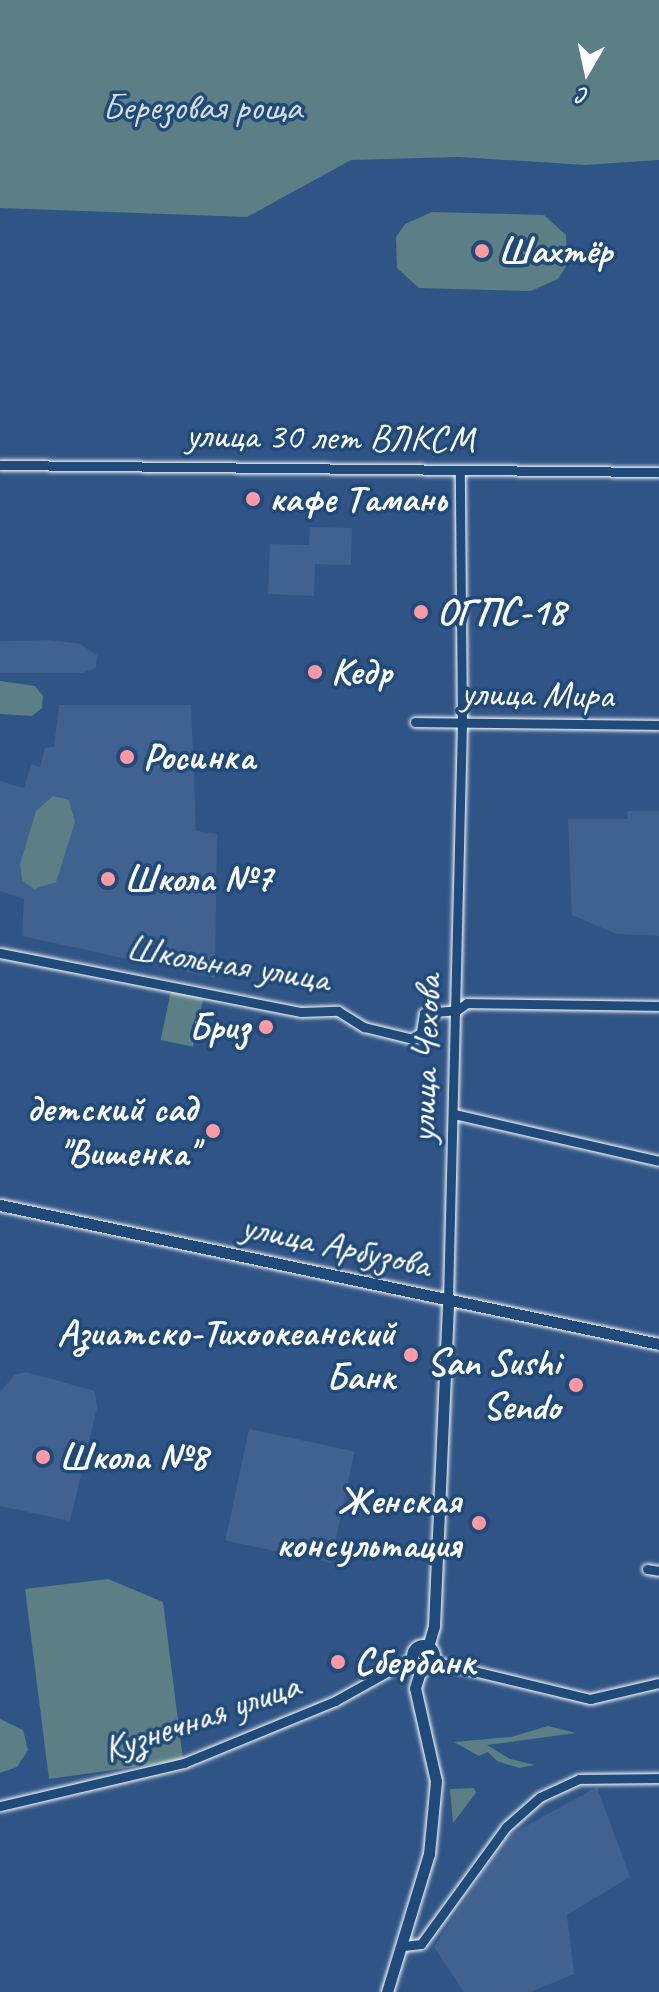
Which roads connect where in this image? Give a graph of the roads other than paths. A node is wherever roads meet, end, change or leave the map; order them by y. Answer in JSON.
{"nodes":[{"id":1,"x":0,"y":465,"type":"edge"},
{"id":2,"x":460,"y":471,"type":"junction"},
{"id":3,"x":659,"y":472,"type":"edge"},
{"id":4,"x":415,"y":722,"type":"dead end"},
{"id":5,"x":462,"y":724,"type":"junction"},
{"id":6,"x":659,"y":725,"type":"edge"},
{"id":7,"x":0,"y":953,"type":"edge"},
{"id":8,"x":659,"y":1006,"type":"edge"},
{"id":9,"x":457,"y":1010,"type":"junction"},
{"id":10,"x":454,"y":1114,"type":"junction"},
{"id":11,"x":659,"y":1161,"type":"edge"},
{"id":12,"x":0,"y":1205,"type":"edge"},
{"id":13,"x":448,"y":1300,"type":"junction"},
{"id":14,"x":659,"y":1344,"type":"edge"},
{"id":15,"x":647,"y":1569,"type":"dead end"},
{"id":16,"x":659,"y":1571,"type":"edge"},
{"id":17,"x":428,"y":1647,"type":"junction"},
{"id":18,"x":422,"y":1662,"type":"junction"},
{"id":19,"x":659,"y":1683,"type":"edge"},
{"id":20,"x":659,"y":1778,"type":"edge"},
{"id":21,"x":0,"y":1806,"type":"edge"},
{"id":22,"x":404,"y":1946,"type":"junction"},
{"id":23,"x":387,"y":1992,"type":"edge"}],
"edges":[{"from":1,"to":2,"type":"street","name":"улица 30 лет ВЛКСМ"},
{"from":2,"to":3,"type":"street","name":"улица 30 лет ВЛКСМ"},
{"from":2,"to":5,"type":"street","name":"улица Чехова"},
{"from":4,"to":5,"type":"street","name":"улица Мира"},
{"from":5,"to":6,"type":"street","name":"улица Мира"},
{"from":5,"to":9,"type":"street","name":"улица Чехова"},
{"from":7,"to":9,"type":"street","name":"Школьная улица"},
{"from":8,"to":9,"type":"street","name":"Школьная улица"},
{"from":9,"to":10,"type":"street","name":"улица Чехова"},
{"from":10,"to":11,"type":"street"},
{"from":10,"to":13,"type":"street","name":"улица Чехова"},
{"from":12,"to":13,"type":"street","name":"улица Арбузова"},
{"from":13,"to":14,"type":"street","name":"улица Арбузова"},
{"from":13,"to":17,"type":"street","name":"улица Чехова"},
{"from":15,"to":16,"type":"street"},
{"from":17,"to":18,"type":"street"},
{"from":17,"to":18,"type":"street"},
{"from":18,"to":19,"type":"street"},
{"from":18,"to":21,"type":"street","name":"Кузнечная улица"},
{"from":18,"to":22,"type":"street"},
{"from":20,"to":22,"type":"street"},
{"from":22,"to":23,"type":"street"}]}
